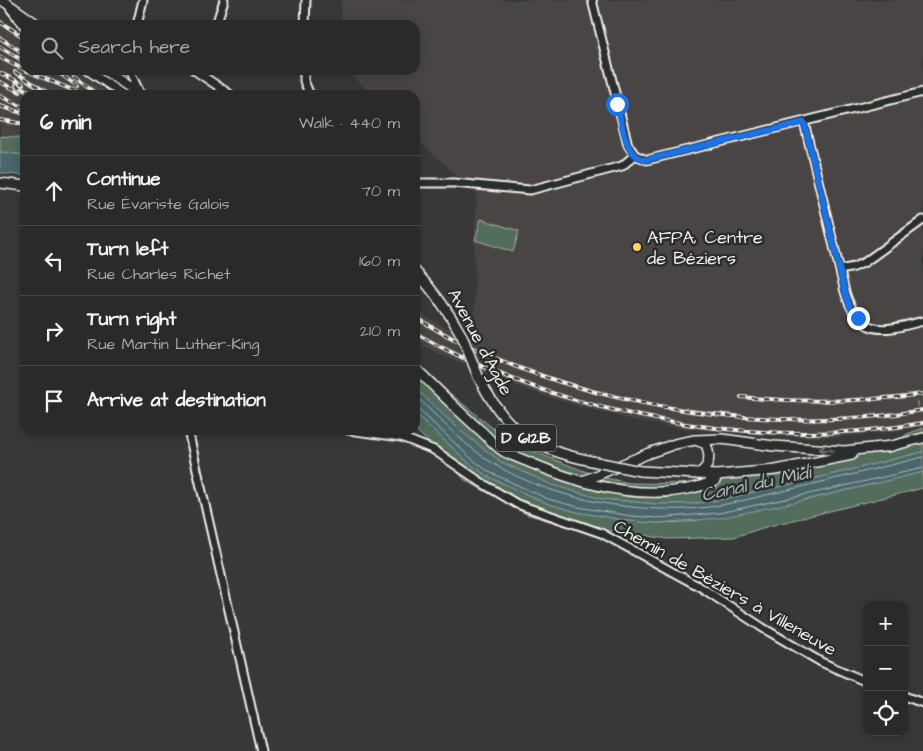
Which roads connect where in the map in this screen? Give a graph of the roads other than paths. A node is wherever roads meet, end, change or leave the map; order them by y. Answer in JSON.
{"nodes":[{"id":1,"x":142,"y":0,"type":"edge"},
{"id":2,"x":224,"y":0,"type":"edge"},
{"id":3,"x":306,"y":0,"type":"edge"},
{"id":4,"x":592,"y":0,"type":"edge"},
{"id":5,"x":5,"y":2,"type":"edge"},
{"id":6,"x":31,"y":20,"type":"edge"},
{"id":7,"x":137,"y":20,"type":"edge"},
{"id":8,"x":218,"y":20,"type":"edge"},
{"id":9,"x":306,"y":20,"type":"edge"},
{"id":10,"x":20,"y":21,"type":"edge"},
{"id":11,"x":95,"y":75,"type":"edge"},
{"id":12,"x":111,"y":75,"type":"edge"},
{"id":13,"x":131,"y":75,"type":"edge"},
{"id":14,"x":204,"y":75,"type":"edge"},
{"id":15,"x":304,"y":75,"type":"edge"},
{"id":16,"x":117,"y":90,"type":"edge"},
{"id":17,"x":134,"y":90,"type":"edge"},
{"id":18,"x":138,"y":90,"type":"edge"},
{"id":19,"x":224,"y":90,"type":"edge"},
{"id":20,"x":308,"y":90,"type":"edge"},
{"id":21,"x":923,"y":92,"type":"edge"},
{"id":22,"x":804,"y":122,"type":"junction"},
{"id":23,"x":635,"y":156,"type":"junction"},
{"id":24,"x":0,"y":183,"type":"edge"},
{"id":25,"x":420,"y":183,"type":"edge"},
{"id":26,"x":20,"y":185,"type":"edge"},
{"id":27,"x":923,"y":220,"type":"edge"},
{"id":28,"x":840,"y":270,"type":"junction"},
{"id":29,"x":420,"y":276,"type":"edge"},
{"id":30,"x":923,"y":321,"type":"edge"},
{"id":31,"x":420,"y":373,"type":"edge"},
{"id":32,"x":189,"y":435,"type":"edge"},
{"id":33,"x":386,"y":435,"type":"edge"},
{"id":34,"x":923,"y":438,"type":"edge"},
{"id":35,"x":695,"y":440,"type":"junction"},
{"id":36,"x":892,"y":446,"type":"junction"},
{"id":37,"x":698,"y":474,"type":"junction"},
{"id":38,"x":717,"y":475,"type":"junction"},
{"id":39,"x":583,"y":481,"type":"junction"},
{"id":40,"x":863,"y":680,"type":"edge"},
{"id":41,"x":908,"y":697,"type":"edge"},
{"id":42,"x":923,"y":702,"type":"edge"},
{"id":43,"x":261,"y":751,"type":"edge"}],
"edges":[{"from":1,"to":7,"type":"street"},
{"from":2,"to":8,"type":"street"},
{"from":3,"to":9,"type":"street"},
{"from":4,"to":23,"type":"street"},
{"from":5,"to":6,"type":"main road"},
{"from":5,"to":10,"type":"street"},
{"from":11,"to":16,"type":"street"},
{"from":12,"to":17,"type":"main road"},
{"from":13,"to":18,"type":"street"},
{"from":14,"to":19,"type":"street"},
{"from":15,"to":20,"type":"street"},
{"from":21,"to":22,"type":"street"},
{"from":22,"to":23,"type":"street"},
{"from":22,"to":28,"type":"street"},
{"from":23,"to":25,"type":"street"},
{"from":24,"to":26,"type":"main road"},
{"from":27,"to":28,"type":"street"},
{"from":28,"to":30,"type":"street"},
{"from":29,"to":37,"type":"main road","name":"Avenue d'Agde","number":"D 612B","bridge":true},
{"from":31,"to":39,"type":"main road"},
{"from":32,"to":43,"type":"street"},
{"from":33,"to":40,"type":"street","name":"Chemin de Béziers à Villeneuve"},
{"from":34,"to":36,"type":"main road","number":"D 612B"},
{"from":36,"to":35,"type":"main road","one_way":true},
{"from":35,"to":37,"type":"main road"},
{"from":35,"to":39,"type":"main road"},
{"from":36,"to":38,"type":"main road","number":"D 612B"},
{"from":37,"to":38,"type":"main road","name":"Avenue d'Agde","number":"D 612B"},
{"from":38,"to":39,"type":"main road"},
{"from":41,"to":42,"type":"street"}]}
